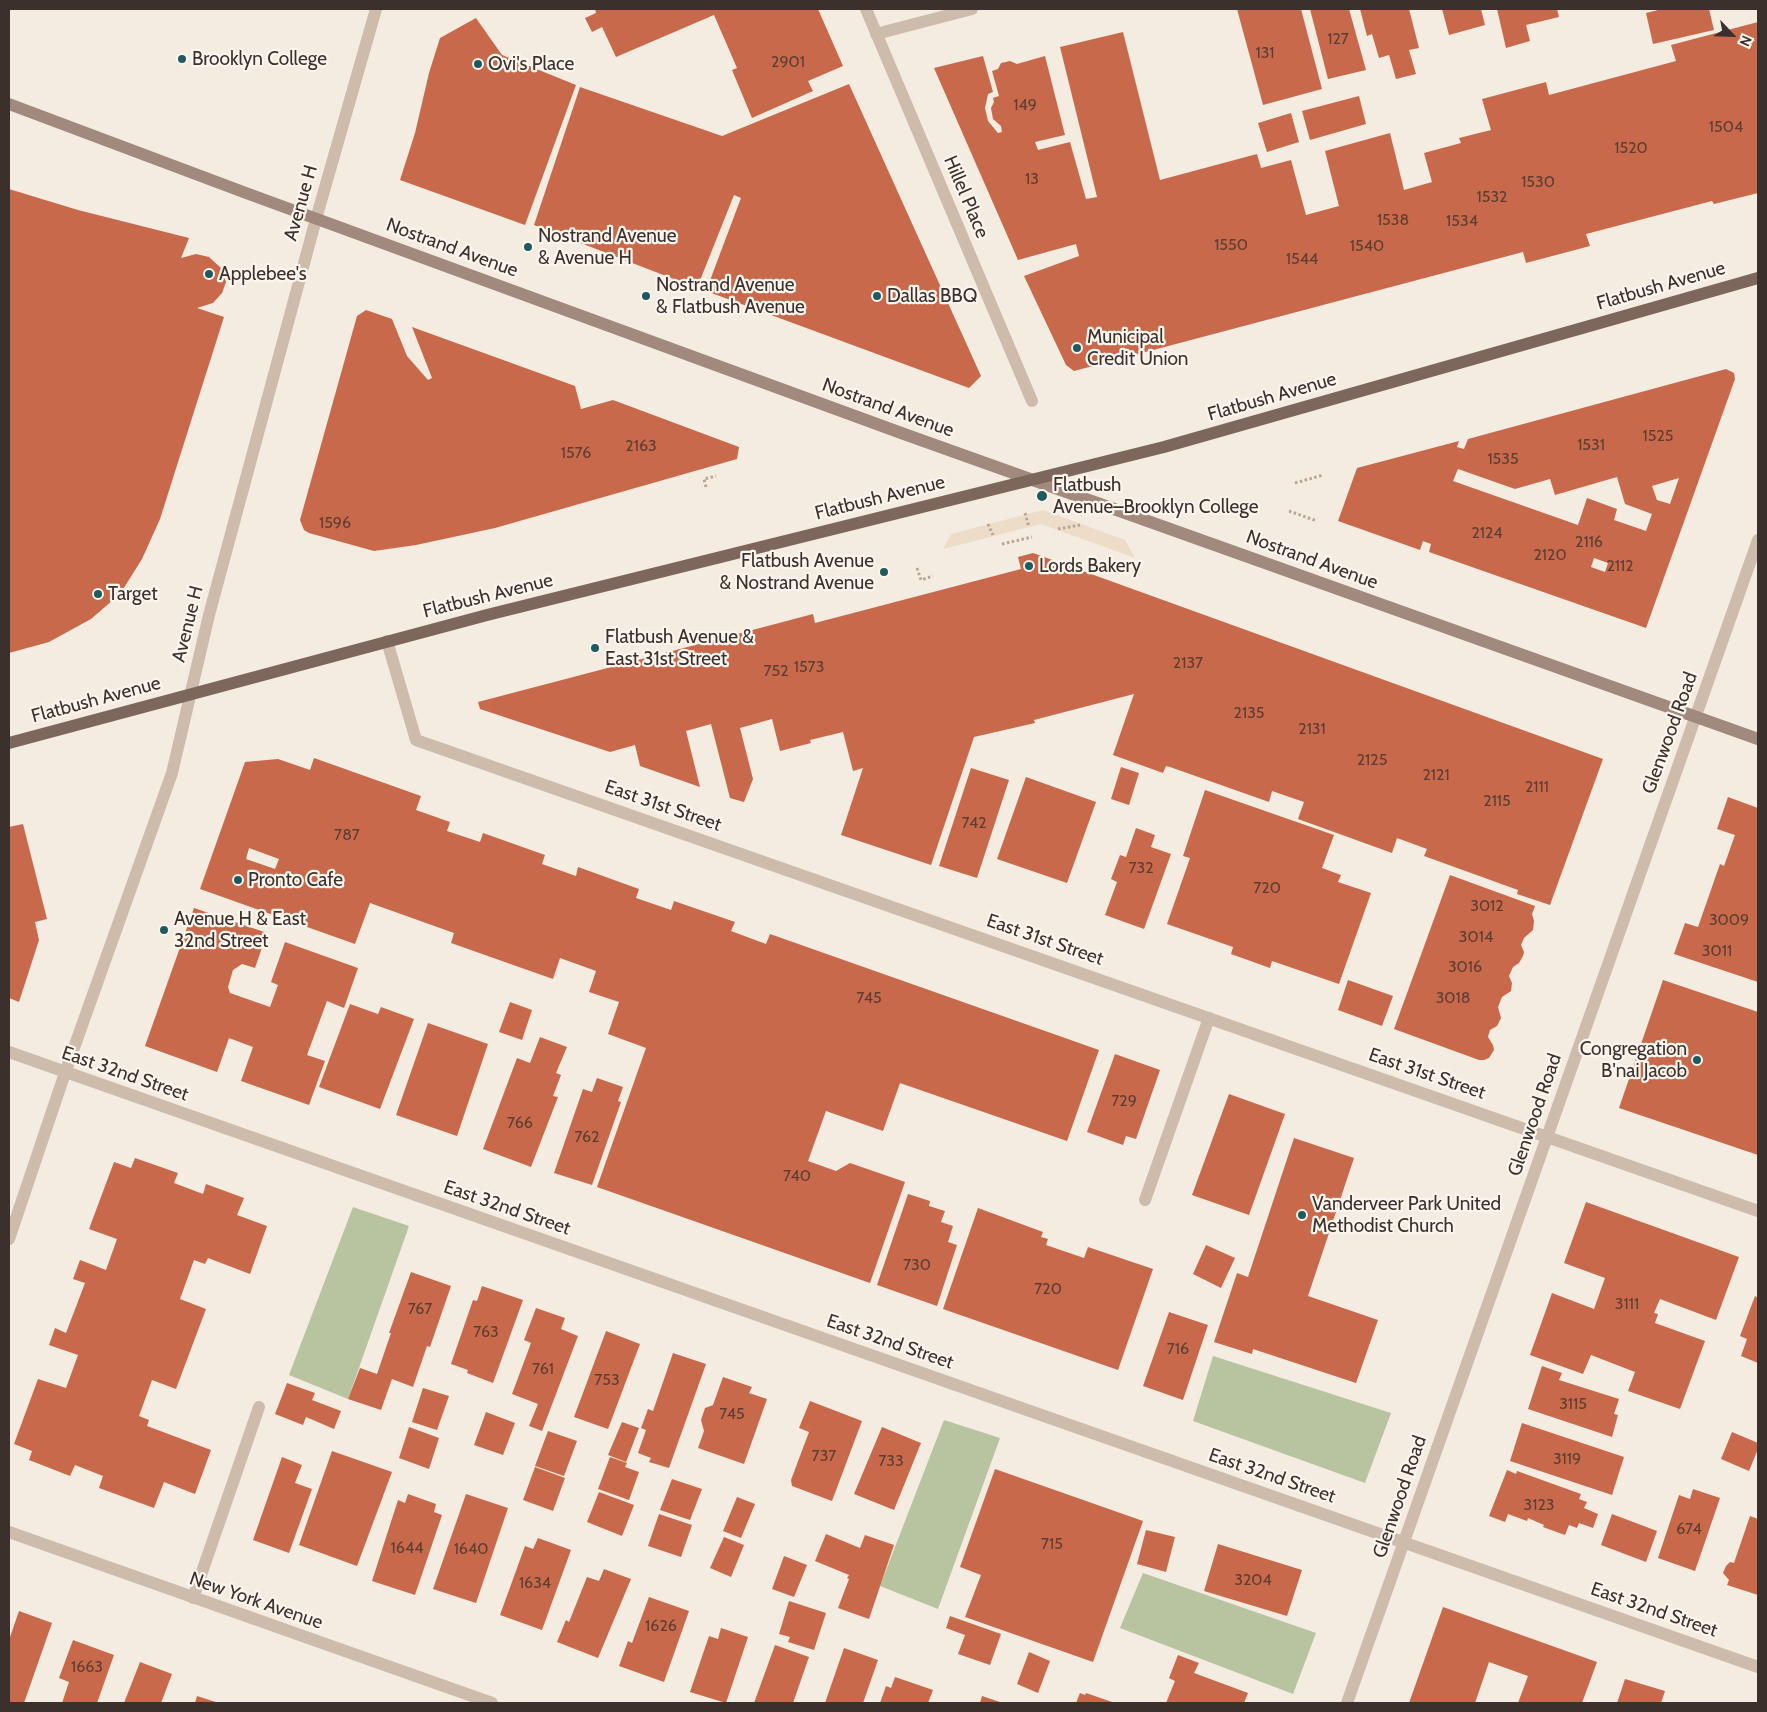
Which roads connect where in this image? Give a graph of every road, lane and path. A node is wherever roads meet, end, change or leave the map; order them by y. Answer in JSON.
{"nodes":[{"id":1,"x":376,"y":9,"type":"edge"},
{"id":2,"x":866,"y":9,"type":"edge"},
{"id":3,"x":972,"y":9,"type":"edge"},
{"id":4,"x":876,"y":34,"type":"junction"},
{"id":5,"x":9,"y":104,"type":"edge"},
{"id":6,"x":316,"y":219,"type":"junction"},
{"id":7,"x":1758,"y":278,"type":"edge"},
{"id":8,"x":1032,"y":401,"type":"dead end"},
{"id":9,"x":1323,"y":475,"type":"dead end"},
{"id":10,"x":716,"y":476,"type":"dead end"},
{"id":11,"x":1032,"y":480,"type":"junction"},
{"id":12,"x":1295,"y":483,"type":"dead end"},
{"id":13,"x":706,"y":487,"type":"dead end"},
{"id":14,"x":1289,"y":511,"type":"dead end"},
{"id":15,"x":1025,"y":513,"type":"dead end"},
{"id":16,"x":1317,"y":521,"type":"dead end"},
{"id":17,"x":988,"y":524,"type":"dead end"},
{"id":18,"x":1082,"y":524,"type":"dead end"},
{"id":19,"x":1029,"y":527,"type":"dead end"},
{"id":20,"x":1058,"y":529,"type":"dead end"},
{"id":21,"x":992,"y":535,"type":"dead end"},
{"id":22,"x":1032,"y":536,"type":"dead end"},
{"id":23,"x":1758,"y":540,"type":"edge"},
{"id":24,"x":1002,"y":544,"type":"dead end"},
{"id":25,"x":918,"y":568,"type":"dead end"},
{"id":26,"x":933,"y":576,"type":"dead end"},
{"id":27,"x":388,"y":641,"type":"junction"},
{"id":28,"x":190,"y":694,"type":"junction"},
{"id":29,"x":1695,"y":716,"type":"junction"},
{"id":30,"x":1758,"y":739,"type":"edge"},
{"id":31,"x":9,"y":743,"type":"edge"},
{"id":32,"x":1209,"y":1018,"type":"junction"},
{"id":33,"x":9,"y":1052,"type":"edge"},
{"id":34,"x":65,"y":1073,"type":"junction"},
{"id":35,"x":1547,"y":1136,"type":"junction"},
{"id":36,"x":1145,"y":1200,"type":"dead end"},
{"id":37,"x":1758,"y":1211,"type":"edge"},
{"id":38,"x":9,"y":1239,"type":"edge"},
{"id":39,"x":259,"y":1407,"type":"dead end"},
{"id":40,"x":9,"y":1532,"type":"edge"},
{"id":41,"x":1404,"y":1542,"type":"junction"},
{"id":42,"x":193,"y":1598,"type":"junction"},
{"id":43,"x":1758,"y":1667,"type":"edge"},
{"id":44,"x":492,"y":1703,"type":"edge"},
{"id":45,"x":1347,"y":1703,"type":"edge"}],
"edges":[{"from":1,"to":6,"type":"street","name":"Avenue H"},
{"from":2,"to":4,"type":"street","name":"Hillel Place"},
{"from":3,"to":4,"type":"street"},
{"from":4,"to":8,"type":"street","name":"Hillel Place"},
{"from":5,"to":6,"type":"main road","name":"Nostrand Avenue"},
{"from":6,"to":11,"type":"main road","name":"Nostrand Avenue"},
{"from":6,"to":28,"type":"street","name":"Avenue H"},
{"from":7,"to":11,"type":"main road","name":"Flatbush Avenue"},
{"from":9,"to":12,"type":"path"},
{"from":10,"to":13,"type":"path"},
{"from":11,"to":27,"type":"main road","name":"Flatbush Avenue"},
{"from":11,"to":29,"type":"main road","name":"Nostrand Avenue"},
{"from":14,"to":16,"type":"path"},
{"from":15,"to":19,"type":"path"},
{"from":17,"to":21,"type":"path"},
{"from":18,"to":20,"type":"path"},
{"from":22,"to":24,"type":"path"},
{"from":23,"to":29,"type":"street","name":"Glenwood Road"},
{"from":25,"to":26,"type":"path"},
{"from":27,"to":28,"type":"main road","name":"Flatbush Avenue"},
{"from":27,"to":32,"type":"street","name":"East 31st Street"},
{"from":28,"to":31,"type":"main road","name":"Flatbush Avenue"},
{"from":28,"to":34,"type":"street","name":"Avenue H"},
{"from":29,"to":30,"type":"main road","name":"Nostrand Avenue"},
{"from":29,"to":35,"type":"street","name":"Glenwood Road"},
{"from":32,"to":35,"type":"street","name":"East 31st Street"},
{"from":32,"to":36,"type":"street"},
{"from":33,"to":34,"type":"street","name":"East 32nd Street"},
{"from":34,"to":38,"type":"street","name":"Avenue H"},
{"from":34,"to":41,"type":"street","name":"East 32nd Street"},
{"from":35,"to":37,"type":"street","name":"East 31st Street"},
{"from":35,"to":41,"type":"street","name":"Glenwood Road"},
{"from":39,"to":42,"type":"street"},
{"from":40,"to":42,"type":"street","name":"New York Avenue"},
{"from":41,"to":43,"type":"street","name":"East 32nd Street"},
{"from":41,"to":45,"type":"street","name":"Glenwood Road"},
{"from":42,"to":44,"type":"street","name":"New York Avenue"}]}
